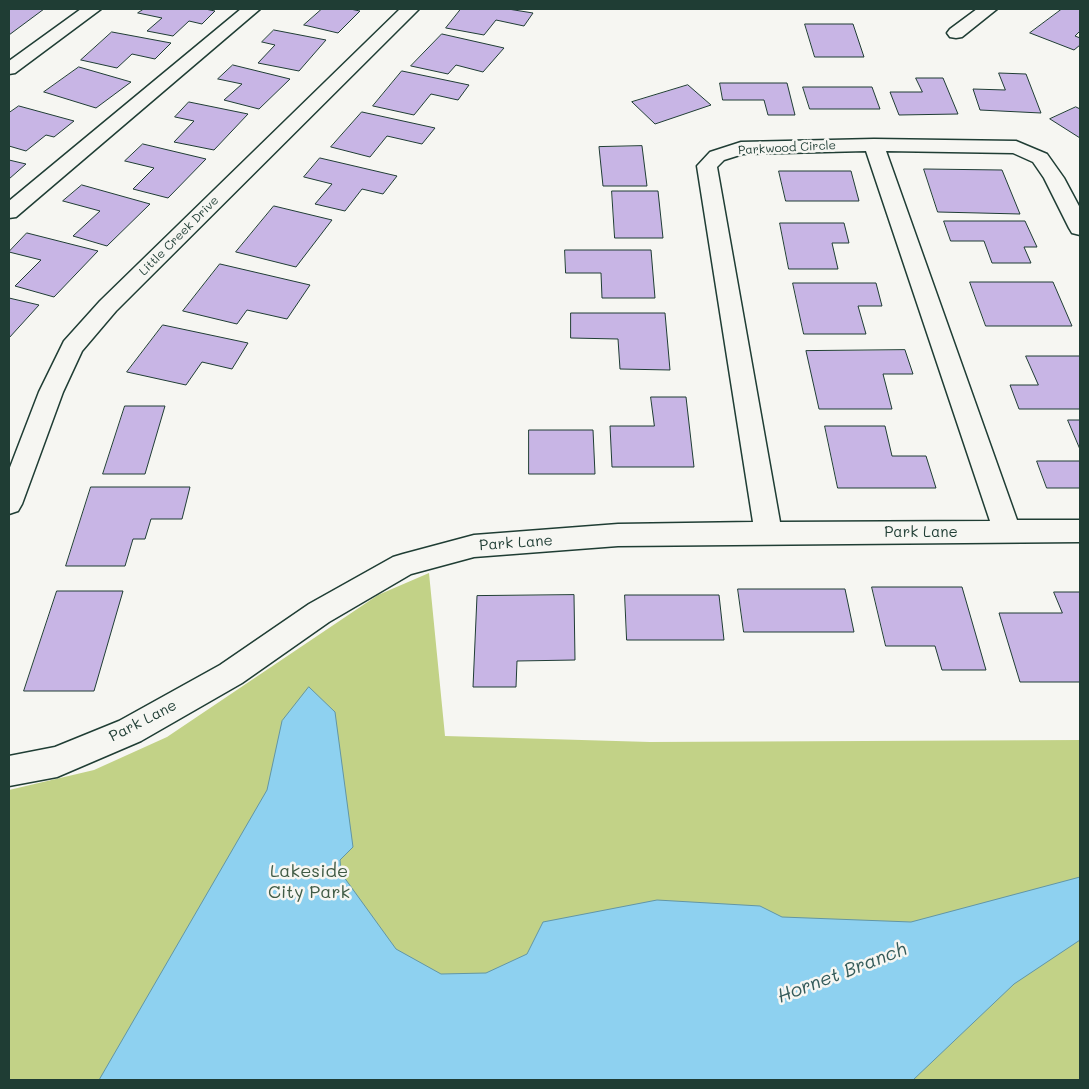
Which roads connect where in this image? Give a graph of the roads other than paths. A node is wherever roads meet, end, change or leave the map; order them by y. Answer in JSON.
{"nodes":[{"id":1,"x":92,"y":9,"type":"edge"},
{"id":2,"x":251,"y":9,"type":"edge"},
{"id":3,"x":410,"y":9,"type":"edge"},
{"id":4,"x":988,"y":9,"type":"edge"},
{"id":5,"x":956,"y":33,"type":"dead end"},
{"id":6,"x":9,"y":69,"type":"edge"},
{"id":7,"x":874,"y":145,"type":"junction"},
{"id":8,"x":9,"y":212,"type":"edge"},
{"id":9,"x":1080,"y":228,"type":"edge"},
{"id":10,"x":9,"y":504,"type":"edge"},
{"id":11,"x":1007,"y":531,"type":"junction"},
{"id":12,"x":1080,"y":531,"type":"edge"},
{"id":13,"x":768,"y":532,"type":"junction"},
{"id":14,"x":9,"y":771,"type":"edge"}],
"edges":[{"from":1,"to":6,"type":"street"},
{"from":2,"to":8,"type":"street"},
{"from":3,"to":10,"type":"street","name":"Little Creek Drive"},
{"from":4,"to":5,"type":"street"},
{"from":7,"to":9,"type":"street","name":"Parkwood Circle"},
{"from":7,"to":11,"type":"street"},
{"from":7,"to":13,"type":"street","name":"Parkwood Circle"},
{"from":11,"to":12,"type":"street","name":"Park Lane"},
{"from":11,"to":13,"type":"street","name":"Park Lane"},
{"from":13,"to":14,"type":"street","name":"Park Lane"}]}
